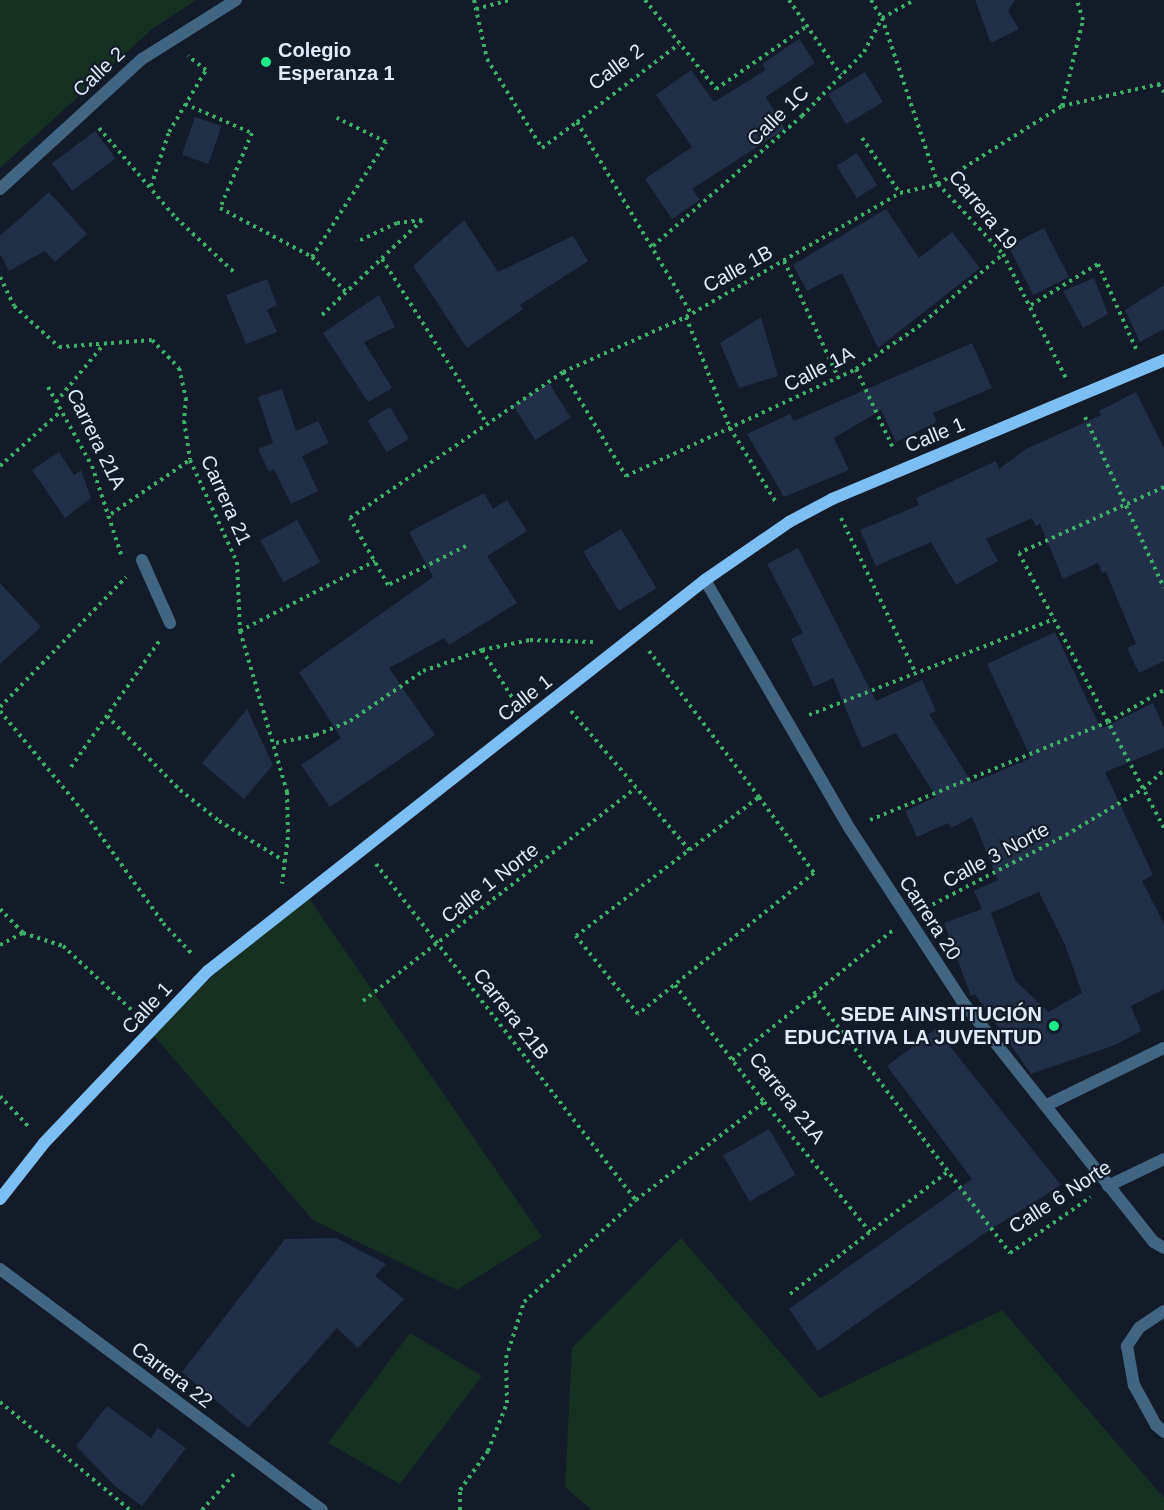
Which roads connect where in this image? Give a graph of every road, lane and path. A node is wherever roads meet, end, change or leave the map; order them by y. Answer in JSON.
{"nodes":[{"id":1,"x":236,"y":0,"type":"edge"},
{"id":2,"x":474,"y":0,"type":"edge"},
{"id":3,"x":510,"y":0,"type":"edge"},
{"id":4,"x":645,"y":0,"type":"edge"},
{"id":5,"x":789,"y":0,"type":"edge"},
{"id":6,"x":870,"y":0,"type":"edge"},
{"id":7,"x":914,"y":0,"type":"edge"},
{"id":8,"x":1077,"y":0,"type":"edge"},
{"id":9,"x":476,"y":9,"type":"junction"},
{"id":10,"x":882,"y":18,"type":"junction"},
{"id":11,"x":807,"y":26,"type":"junction"},
{"id":12,"x":680,"y":44,"type":"junction"},
{"id":13,"x":206,"y":70,"type":"dead end"},
{"id":14,"x":841,"y":75,"type":"junction"},
{"id":15,"x":1158,"y":83,"type":"junction"},
{"id":16,"x":1164,"y":83,"type":"edge"},
{"id":17,"x":1164,"y":92,"type":"edge"},
{"id":18,"x":185,"y":104,"type":"junction"},
{"id":19,"x":1062,"y":106,"type":"junction"},
{"id":20,"x":84,"y":112,"type":"junction"},
{"id":21,"x":337,"y":118,"type":"dead end"},
{"id":22,"x":577,"y":122,"type":"junction"},
{"id":23,"x":862,"y":138,"type":"dead end"},
{"id":24,"x":938,"y":184,"type":"junction"},
{"id":25,"x":151,"y":187,"type":"junction"},
{"id":26,"x":0,"y":189,"type":"edge"},
{"id":27,"x":900,"y":194,"type":"junction"},
{"id":28,"x":356,"y":242,"type":"dead end"},
{"id":29,"x":652,"y":247,"type":"junction"},
{"id":30,"x":1003,"y":254,"type":"junction"},
{"id":31,"x":312,"y":257,"type":"junction"},
{"id":32,"x":382,"y":259,"type":"junction"},
{"id":33,"x":784,"y":261,"type":"junction"},
{"id":34,"x":236,"y":274,"type":"dead end"},
{"id":35,"x":0,"y":277,"type":"edge"},
{"id":36,"x":346,"y":292,"type":"junction"},
{"id":37,"x":1031,"y":305,"type":"junction"},
{"id":38,"x":691,"y":313,"type":"junction"},
{"id":39,"x":322,"y":315,"type":"dead end"},
{"id":40,"x":686,"y":317,"type":"junction"},
{"id":41,"x":104,"y":343,"type":"junction"},
{"id":42,"x":1164,"y":360,"type":"edge"},
{"id":43,"x":856,"y":369,"type":"junction"},
{"id":44,"x":1144,"y":369,"type":"junction"},
{"id":45,"x":563,"y":372,"type":"junction"},
{"id":46,"x":839,"y":379,"type":"junction"},
{"id":47,"x":48,"y":387,"type":"dead end"},
{"id":48,"x":1076,"y":398,"type":"junction"},
{"id":49,"x":56,"y":402,"type":"junction"},
{"id":50,"x":61,"y":411,"type":"junction"},
{"id":51,"x":486,"y":422,"type":"junction"},
{"id":52,"x":730,"y":428,"type":"junction"},
{"id":53,"x":190,"y":460,"type":"junction"},
{"id":54,"x":0,"y":466,"type":"edge"},
{"id":55,"x":904,"y":469,"type":"junction"},
{"id":56,"x":1164,"y":488,"type":"edge"},
{"id":57,"x":832,"y":499,"type":"junction"},
{"id":58,"x":1126,"y":507,"type":"junction"},
{"id":59,"x":111,"y":514,"type":"junction"},
{"id":60,"x":789,"y":522,"type":"junction"},
{"id":61,"x":466,"y":546,"type":"dead end"},
{"id":62,"x":142,"y":560,"type":"joint"},
{"id":63,"x":375,"y":561,"type":"junction"},
{"id":64,"x":127,"y":577,"type":"junction"},
{"id":65,"x":705,"y":580,"type":"junction"},
{"id":66,"x":1164,"y":588,"type":"edge"},
{"id":67,"x":1054,"y":619,"type":"junction"},
{"id":68,"x":170,"y":623,"type":"joint"},
{"id":69,"x":240,"y":631,"type":"junction"},
{"id":70,"x":636,"y":634,"type":"junction"},
{"id":71,"x":620,"y":647,"type":"junction"},
{"id":72,"x":482,"y":650,"type":"junction"},
{"id":73,"x":916,"y":674,"type":"junction"},
{"id":74,"x":1164,"y":690,"type":"edge"},
{"id":75,"x":559,"y":697,"type":"junction"},
{"id":76,"x":0,"y":709,"type":"edge"},
{"id":77,"x":107,"y":716,"type":"junction"},
{"id":78,"x":527,"y":722,"type":"junction"},
{"id":79,"x":1108,"y":722,"type":"junction"},
{"id":80,"x":789,"y":723,"type":"junction"},
{"id":81,"x":276,"y":743,"type":"junction"},
{"id":82,"x":71,"y":767,"type":"dead end"},
{"id":83,"x":1164,"y":770,"type":"edge"},
{"id":84,"x":636,"y":788,"type":"junction"},
{"id":85,"x":1143,"y":789,"type":"junction"},
{"id":86,"x":759,"y":797,"type":"junction"},
{"id":87,"x":1164,"y":828,"type":"edge"},
{"id":88,"x":850,"y":829,"type":"junction"},
{"id":89,"x":363,"y":847,"type":"junction"},
{"id":90,"x":690,"y":851,"type":"junction"},
{"id":91,"x":286,"y":862,"type":"junction"},
{"id":92,"x":280,"y":888,"type":"dead end"},
{"id":93,"x":0,"y":909,"type":"edge"},
{"id":94,"x":906,"y":920,"type":"junction"},
{"id":95,"x":22,"y":933,"type":"junction"},
{"id":96,"x":437,"y":944,"type":"junction"},
{"id":97,"x":0,"y":945,"type":"edge"},
{"id":98,"x":208,"y":971,"type":"junction"},
{"id":99,"x":675,"y":985,"type":"junction"},
{"id":100,"x":814,"y":995,"type":"junction"},
{"id":101,"x":363,"y":1001,"type":"dead end"},
{"id":102,"x":152,"y":1031,"type":"junction"},
{"id":103,"x":1164,"y":1048,"type":"edge"},
{"id":104,"x":732,"y":1060,"type":"junction"},
{"id":105,"x":0,"y":1096,"type":"edge"},
{"id":106,"x":764,"y":1102,"type":"junction"},
{"id":107,"x":1047,"y":1105,"type":"junction"},
{"id":108,"x":44,"y":1143,"type":"junction"},
{"id":109,"x":1164,"y":1159,"type":"edge"},
{"id":110,"x":947,"y":1172,"type":"junction"},
{"id":111,"x":1108,"y":1186,"type":"junction"},
{"id":112,"x":0,"y":1199,"type":"edge"},
{"id":113,"x":636,"y":1200,"type":"junction"},
{"id":114,"x":871,"y":1233,"type":"junction"},
{"id":115,"x":1164,"y":1248,"type":"edge"},
{"id":116,"x":0,"y":1269,"type":"edge"},
{"id":117,"x":790,"y":1294,"type":"dead end"},
{"id":118,"x":1164,"y":1311,"type":"edge"},
{"id":119,"x":0,"y":1402,"type":"edge"},
{"id":120,"x":1164,"y":1431,"type":"edge"},
{"id":121,"x":249,"y":1458,"type":"junction"},
{"id":122,"x":129,"y":1510,"type":"edge"},
{"id":123,"x":202,"y":1510,"type":"edge"},
{"id":124,"x":321,"y":1510,"type":"edge"},
{"id":125,"x":460,"y":1510,"type":"edge"}],
"edges":[{"from":1,"to":20,"type":"street","name":"Calle 2"},
{"from":2,"to":9,"type":"path"},
{"from":3,"to":9,"type":"path"},
{"from":4,"to":12,"type":"path"},
{"from":5,"to":11,"type":"path"},
{"from":6,"to":10,"type":"path","name":"Carrera 19"},
{"from":7,"to":10,"type":"path"},
{"from":8,"to":19,"type":"path"},
{"from":9,"to":22,"type":"path","name":"Calle 2"},
{"from":10,"to":14,"type":"path","name":"Calle 1C"},
{"from":10,"to":24,"type":"path","name":"Carrera 19"},
{"from":11,"to":12,"type":"path"},
{"from":11,"to":14,"type":"path"},
{"from":12,"to":22,"type":"path","name":"Calle 2"},
{"from":13,"to":18,"type":"path"},
{"from":14,"to":29,"type":"path","name":"Calle 1C"},
{"from":15,"to":16,"type":"path","name":"Calle 1B"},
{"from":15,"to":17,"type":"path"},
{"from":15,"to":19,"type":"path","name":"Calle 1B"},
{"from":18,"to":25,"type":"path"},
{"from":18,"to":31,"type":"path"},
{"from":19,"to":24,"type":"path","name":"Calle 1B"},
{"from":20,"to":25,"type":"path"},
{"from":20,"to":26,"type":"street","name":"Calle 2"},
{"from":21,"to":31,"type":"path"},
{"from":22,"to":29,"type":"path"},
{"from":23,"to":27,"type":"path"},
{"from":24,"to":27,"type":"path","name":"Calle 1B"},
{"from":24,"to":30,"type":"path","name":"Carrera 19"},
{"from":25,"to":34,"type":"path"},
{"from":27,"to":33,"type":"path","name":"Calle 1B"},
{"from":28,"to":32,"type":"path"},
{"from":29,"to":38,"type":"path"},
{"from":30,"to":37,"type":"path","name":"Carrera 19"},
{"from":30,"to":43,"type":"path","name":"Calle 1A"},
{"from":31,"to":36,"type":"path"},
{"from":32,"to":36,"type":"path"},
{"from":32,"to":51,"type":"path"},
{"from":33,"to":38,"type":"path","name":"Calle 1B"},
{"from":33,"to":46,"type":"path"},
{"from":35,"to":41,"type":"path","name":"Carrera 21"},
{"from":36,"to":39,"type":"path"},
{"from":37,"to":44,"type":"path"},
{"from":37,"to":48,"type":"path","name":"Carrera 19"},
{"from":38,"to":40,"type":"path","name":"Calle 1B"},
{"from":40,"to":45,"type":"path","name":"Calle 1B"},
{"from":40,"to":52,"type":"path"},
{"from":41,"to":49,"type":"path"},
{"from":41,"to":53,"type":"path","name":"Carrera 21"},
{"from":42,"to":44,"type":"street","name":"Calle 1"},
{"from":43,"to":46,"type":"path","name":"Calle 1A"},
{"from":43,"to":55,"type":"path"},
{"from":44,"to":48,"type":"street","name":"Calle 1"},
{"from":45,"to":51,"type":"path","name":"Calle 1B"},
{"from":45,"to":52,"type":"path","name":"Calle 1A"},
{"from":46,"to":52,"type":"path","name":"Calle 1A"},
{"from":47,"to":49,"type":"path","name":"Carrera 21A"},
{"from":48,"to":55,"type":"street","name":"Calle 1"},
{"from":48,"to":58,"type":"path","name":"Carrera 19"},
{"from":49,"to":50,"type":"path","name":"Carrera 21A"},
{"from":50,"to":54,"type":"path"},
{"from":50,"to":59,"type":"path","name":"Carrera 21A"},
{"from":51,"to":63,"type":"path","name":"Calle 1B"},
{"from":52,"to":60,"type":"path"},
{"from":53,"to":59,"type":"path"},
{"from":53,"to":69,"type":"path","name":"Carrera 21"},
{"from":55,"to":57,"type":"street","name":"Calle 1"},
{"from":56,"to":58,"type":"path"},
{"from":57,"to":60,"type":"street","name":"Calle 1"},
{"from":57,"to":73,"type":"path"},
{"from":58,"to":66,"type":"path","name":"Carrera 19"},
{"from":58,"to":67,"type":"path"},
{"from":59,"to":64,"type":"path","name":"Carrera 21A"},
{"from":60,"to":65,"type":"street","name":"Calle 1"},
{"from":61,"to":63,"type":"path"},
{"from":62,"to":64,"type":"path"},
{"from":62,"to":68,"type":"street"},
{"from":63,"to":69,"type":"path"},
{"from":64,"to":76,"type":"path"},
{"from":65,"to":70,"type":"street","name":"Calle 1"},
{"from":65,"to":80,"type":"street","name":"Carrera 20"},
{"from":67,"to":73,"type":"path"},
{"from":67,"to":79,"type":"path"},
{"from":68,"to":77,"type":"path"},
{"from":69,"to":81,"type":"path","name":"Carrera 21"},
{"from":70,"to":71,"type":"street","name":"Calle 1"},
{"from":70,"to":86,"type":"path"},
{"from":71,"to":72,"type":"path"},
{"from":71,"to":75,"type":"street","name":"Calle 1"},
{"from":72,"to":78,"type":"path"},
{"from":72,"to":81,"type":"path"},
{"from":73,"to":80,"type":"path"},
{"from":74,"to":79,"type":"path"},
{"from":75,"to":78,"type":"street","name":"Calle 1"},
{"from":75,"to":84,"type":"path"},
{"from":76,"to":98,"type":"path"},
{"from":77,"to":82,"type":"path"},
{"from":77,"to":91,"type":"path"},
{"from":78,"to":89,"type":"street","name":"Calle 1"},
{"from":79,"to":85,"type":"path"},
{"from":79,"to":88,"type":"path"},
{"from":80,"to":88,"type":"street","name":"Carrera 20"},
{"from":81,"to":91,"type":"path","name":"Carrera 21"},
{"from":83,"to":85,"type":"path","name":"Calle 3 Norte"},
{"from":84,"to":90,"type":"path"},
{"from":84,"to":96,"type":"path","name":"Calle 1 Norte"},
{"from":85,"to":87,"type":"path"},
{"from":85,"to":94,"type":"path","name":"Calle 3 Norte"},
{"from":86,"to":90,"type":"path"},
{"from":86,"to":99,"type":"path"},
{"from":88,"to":94,"type":"street","name":"Carrera 20"},
{"from":89,"to":96,"type":"path","name":"Carrera 21B"},
{"from":89,"to":98,"type":"street","name":"Calle 1"},
{"from":90,"to":99,"type":"path"},
{"from":91,"to":92,"type":"path","name":"Carrera 21"},
{"from":93,"to":95,"type":"path"},
{"from":94,"to":100,"type":"path","name":"Calle 3 Norte"},
{"from":94,"to":107,"type":"street","name":"Carrera 20"},
{"from":95,"to":97,"type":"path"},
{"from":95,"to":102,"type":"path"},
{"from":96,"to":101,"type":"path","name":"Calle 1 Norte"},
{"from":96,"to":113,"type":"path","name":"Carrera 21B"},
{"from":98,"to":102,"type":"street","name":"Calle 1"},
{"from":99,"to":104,"type":"path","name":"Carrera 21A"},
{"from":100,"to":104,"type":"path","name":"Calle 3 Norte"},
{"from":100,"to":110,"type":"path"},
{"from":102,"to":108,"type":"street","name":"Calle 1"},
{"from":103,"to":107,"type":"street"},
{"from":104,"to":106,"type":"path","name":"Carrera 21A"},
{"from":105,"to":108,"type":"path"},
{"from":106,"to":113,"type":"path"},
{"from":106,"to":114,"type":"path","name":"Carrera 21A"},
{"from":107,"to":111,"type":"street","name":"Carrera 20"},
{"from":108,"to":112,"type":"street","name":"Calle 1"},
{"from":109,"to":111,"type":"street","name":"Calle 6 Norte"},
{"from":110,"to":111,"type":"path","name":"Calle 6 Norte"},
{"from":110,"to":114,"type":"path"},
{"from":111,"to":115,"type":"street","name":"Carrera 20"},
{"from":113,"to":125,"type":"path"},
{"from":114,"to":117,"type":"path"},
{"from":116,"to":121,"type":"street","name":"Carrera 22"},
{"from":118,"to":120,"type":"street"},
{"from":119,"to":122,"type":"path"},
{"from":121,"to":123,"type":"path"},
{"from":121,"to":124,"type":"street","name":"Carrera 22"}]}
